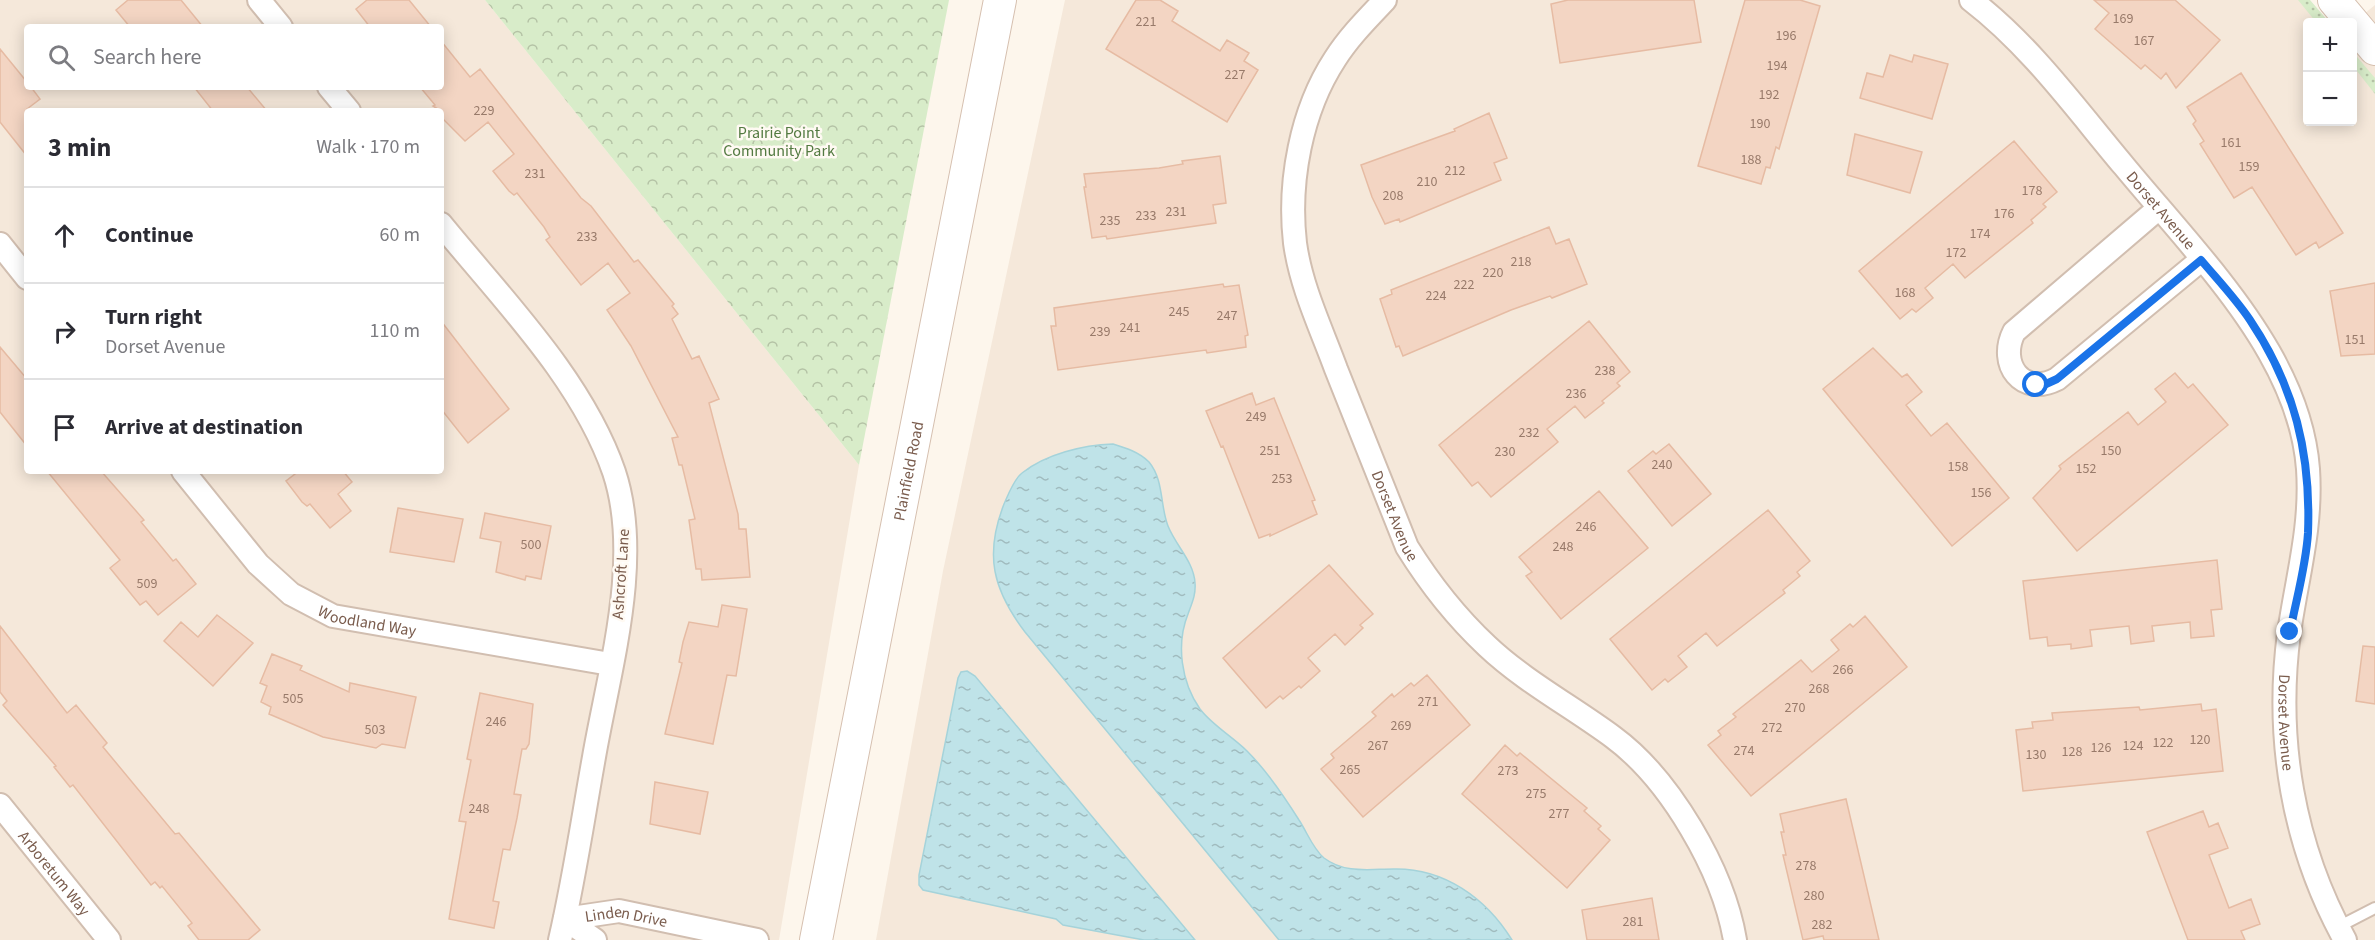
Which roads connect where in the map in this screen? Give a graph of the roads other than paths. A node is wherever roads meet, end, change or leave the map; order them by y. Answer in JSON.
{"nodes":[{"id":1,"x":259,"y":0,"type":"edge"},
{"id":2,"x":1000,"y":0,"type":"edge"},
{"id":3,"x":1385,"y":0,"type":"edge"},
{"id":4,"x":1971,"y":0,"type":"edge"},
{"id":5,"x":2334,"y":0,"type":"edge"},
{"id":6,"x":278,"y":24,"type":"edge"},
{"id":7,"x":2375,"y":49,"type":"edge"},
{"id":8,"x":332,"y":90,"type":"edge"},
{"id":9,"x":346,"y":108,"type":"edge"},
{"id":10,"x":2159,"y":208,"type":"junction"},
{"id":11,"x":444,"y":228,"type":"edge"},
{"id":12,"x":0,"y":244,"type":"edge"},
{"id":13,"x":2201,"y":260,"type":"junction"},
{"id":14,"x":24,"y":274,"type":"edge"},
{"id":15,"x":185,"y":474,"type":"edge"},
{"id":16,"x":610,"y":664,"type":"junction"},
{"id":17,"x":0,"y":805,"type":"edge"},
{"id":18,"x":2375,"y":908,"type":"edge"},
{"id":19,"x":563,"y":929,"type":"edge"},
{"id":20,"x":2341,"y":933,"type":"edge"},
{"id":21,"x":100,"y":937,"type":"edge"},
{"id":22,"x":595,"y":940,"type":"edge"},
{"id":23,"x":757,"y":940,"type":"edge"},
{"id":24,"x":816,"y":940,"type":"edge"},
{"id":25,"x":1734,"y":940,"type":"edge"}],
"edges":[{"from":1,"to":6,"type":"street"},
{"from":2,"to":24,"type":"main road","name":"Plainfield Road"},
{"from":3,"to":25,"type":"street","name":"Dorset Avenue"},
{"from":4,"to":10,"type":"street","name":"Dorset Avenue"},
{"from":5,"to":7,"type":"main road"},
{"from":8,"to":9,"type":"street"},
{"from":10,"to":13,"type":"street","name":"Dorset Avenue"},
{"from":10,"to":13,"type":"street"},
{"from":11,"to":16,"type":"street","name":"Ashcroft Lane"},
{"from":12,"to":14,"type":"street"},
{"from":13,"to":20,"type":"street","name":"Dorset Avenue"},
{"from":15,"to":16,"type":"street","name":"Woodland Way"},
{"from":16,"to":19,"type":"street","name":"Ashcroft Lane"},
{"from":17,"to":21,"type":"street","name":"Arboretum Way"},
{"from":18,"to":20,"type":"lane"},
{"from":19,"to":22,"type":"street","name":"Linden Drive"},
{"from":19,"to":23,"type":"street","name":"Linden Drive"}]}
